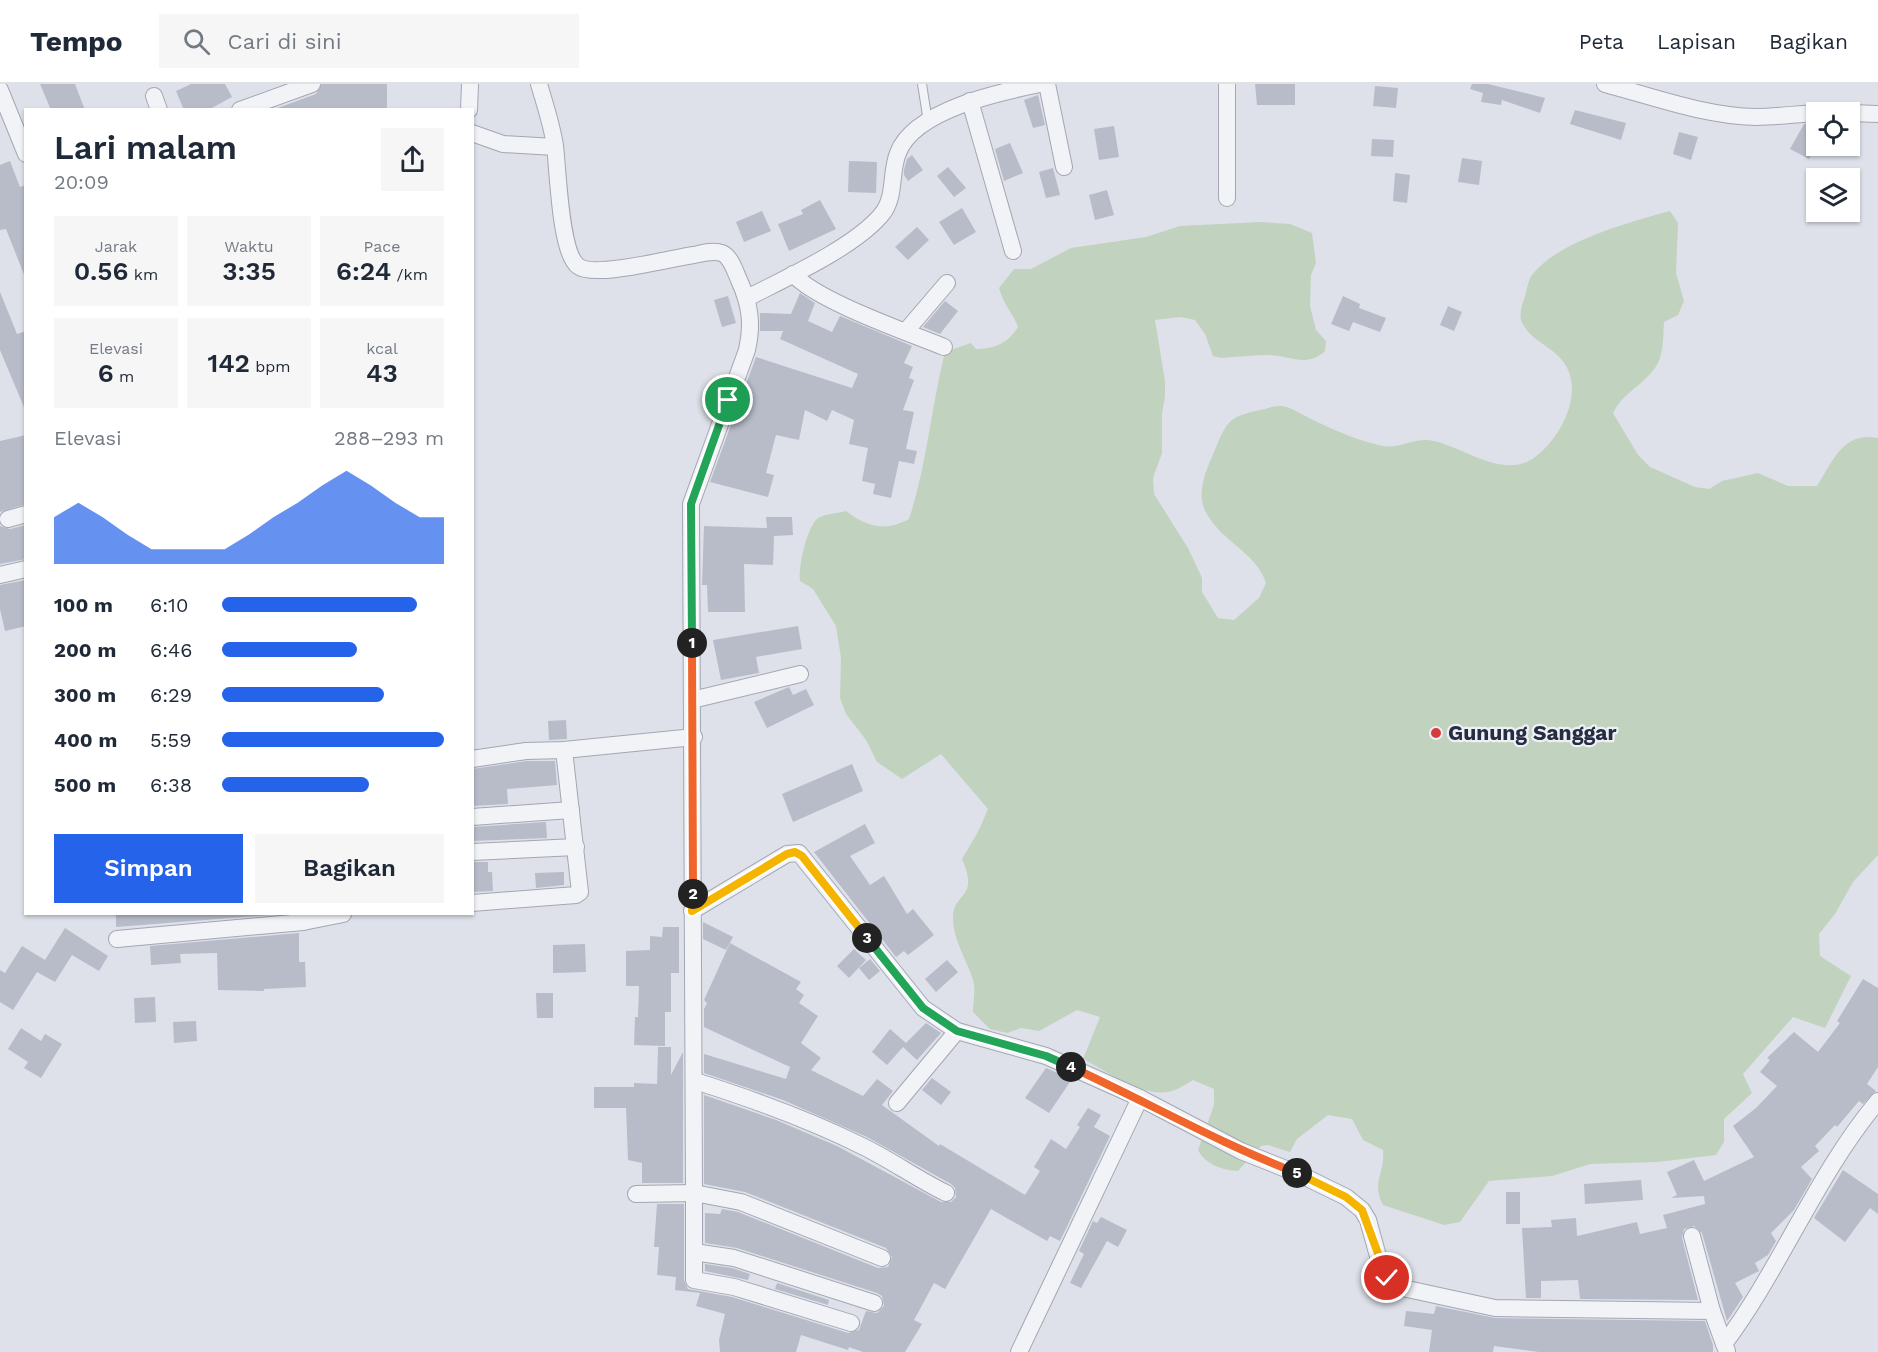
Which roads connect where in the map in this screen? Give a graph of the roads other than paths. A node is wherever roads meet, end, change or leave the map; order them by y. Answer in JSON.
{"nodes":[{"id":1,"x":312,"y":84,"type":"edge"},
{"id":2,"x":470,"y":84,"type":"edge"},
{"id":3,"x":539,"y":84,"type":"edge"},
{"id":4,"x":922,"y":84,"type":"edge"},
{"id":5,"x":1040,"y":84,"type":"edge"},
{"id":6,"x":1047,"y":84,"type":"edge"},
{"id":7,"x":1227,"y":84,"type":"edge"},
{"id":8,"x":1605,"y":84,"type":"edge"},
{"id":9,"x":0,"y":90,"type":"edge"},
{"id":10,"x":970,"y":101,"type":"junction"},
{"id":11,"x":246,"y":108,"type":"edge"},
{"id":12,"x":469,"y":108,"type":"edge"},
{"id":13,"x":1860,"y":113,"type":"edge"},
{"id":14,"x":1806,"y":114,"type":"edge"},
{"id":15,"x":1878,"y":114,"type":"edge"},
{"id":16,"x":928,"y":122,"type":"junction"},
{"id":17,"x":474,"y":134,"type":"edge"},
{"id":18,"x":555,"y":147,"type":"junction"},
{"id":19,"x":24,"y":149,"type":"edge"},
{"id":20,"x":1064,"y":167,"type":"dead end"},
{"id":21,"x":1227,"y":198,"type":"dead end"},
{"id":22,"x":1013,"y":251,"type":"dead end"},
{"id":23,"x":793,"y":274,"type":"junction"},
{"id":24,"x":946,"y":283,"type":"dead end"},
{"id":25,"x":747,"y":298,"type":"junction"},
{"id":26,"x":906,"y":332,"type":"junction"},
{"id":27,"x":944,"y":347,"type":"dead end"},
{"id":28,"x":24,"y":515,"type":"edge"},
{"id":29,"x":8,"y":519,"type":"dead end"},
{"id":30,"x":24,"y":569,"type":"edge"},
{"id":31,"x":0,"y":575,"type":"edge"},
{"id":32,"x":800,"y":674,"type":"dead end"},
{"id":33,"x":692,"y":700,"type":"junction"},
{"id":34,"x":694,"y":737,"type":"junction"},
{"id":35,"x":564,"y":750,"type":"junction"},
{"id":36,"x":474,"y":759,"type":"edge"},
{"id":37,"x":571,"y":810,"type":"junction"},
{"id":38,"x":474,"y":817,"type":"edge"},
{"id":39,"x":576,"y":847,"type":"junction"},
{"id":40,"x":474,"y":852,"type":"edge"},
{"id":41,"x":474,"y":903,"type":"edge"},
{"id":42,"x":692,"y":911,"type":"junction"},
{"id":43,"x":333,"y":915,"type":"edge"},
{"id":44,"x":303,"y":918,"type":"edge"},
{"id":45,"x":117,"y":939,"type":"dead end"},
{"id":46,"x":957,"y":1031,"type":"junction"},
{"id":47,"x":695,"y":1081,"type":"junction"},
{"id":48,"x":1140,"y":1098,"type":"junction"},
{"id":49,"x":1878,"y":1101,"type":"edge"},
{"id":50,"x":897,"y":1103,"type":"dead end"},
{"id":51,"x":694,"y":1193,"type":"junction"},
{"id":52,"x":946,"y":1193,"type":"dead end"},
{"id":53,"x":636,"y":1194,"type":"dead end"},
{"id":54,"x":1692,"y":1236,"type":"dead end"},
{"id":55,"x":694,"y":1252,"type":"junction"},
{"id":56,"x":882,"y":1257,"type":"dead end"},
{"id":57,"x":874,"y":1304,"type":"dead end"},
{"id":58,"x":1712,"y":1311,"type":"junction"},
{"id":59,"x":851,"y":1323,"type":"dead end"},
{"id":60,"x":1726,"y":1348,"type":"edge"},
{"id":61,"x":1019,"y":1352,"type":"edge"}],
"edges":[{"from":1,"to":11,"type":"street"},
{"from":2,"to":12,"type":"street"},
{"from":3,"to":18,"type":"street"},
{"from":4,"to":16,"type":"lane"},
{"from":5,"to":10,"type":"street"},
{"from":6,"to":20,"type":"street"},
{"from":7,"to":21,"type":"street"},
{"from":8,"to":14,"type":"street"},
{"from":9,"to":19,"type":"street"},
{"from":10,"to":16,"type":"street"},
{"from":10,"to":22,"type":"street"},
{"from":13,"to":15,"type":"street"},
{"from":16,"to":23,"type":"street"},
{"from":17,"to":18,"type":"street"},
{"from":18,"to":25,"type":"street"},
{"from":23,"to":25,"type":"street"},
{"from":23,"to":26,"type":"street"},
{"from":24,"to":26,"type":"street"},
{"from":25,"to":33,"type":"street"},
{"from":26,"to":27,"type":"street"},
{"from":28,"to":29,"type":"street"},
{"from":30,"to":31,"type":"street"},
{"from":32,"to":33,"type":"street"},
{"from":33,"to":34,"type":"street"},
{"from":34,"to":35,"type":"street"},
{"from":34,"to":42,"type":"street"},
{"from":35,"to":36,"type":"street"},
{"from":35,"to":37,"type":"street"},
{"from":37,"to":38,"type":"street"},
{"from":37,"to":39,"type":"street"},
{"from":39,"to":40,"type":"street"},
{"from":39,"to":41,"type":"street"},
{"from":42,"to":46,"type":"street"},
{"from":42,"to":47,"type":"street"},
{"from":43,"to":44,"type":"street"},
{"from":44,"to":45,"type":"street"},
{"from":46,"to":48,"type":"street"},
{"from":46,"to":50,"type":"street"},
{"from":47,"to":51,"type":"street"},
{"from":47,"to":52,"type":"street"},
{"from":48,"to":58,"type":"street"},
{"from":48,"to":61,"type":"street"},
{"from":49,"to":60,"type":"street"},
{"from":51,"to":53,"type":"street"},
{"from":51,"to":55,"type":"street"},
{"from":51,"to":56,"type":"street"},
{"from":54,"to":58,"type":"street"},
{"from":55,"to":57,"type":"street"},
{"from":55,"to":59,"type":"street"},
{"from":58,"to":60,"type":"street"}]}
